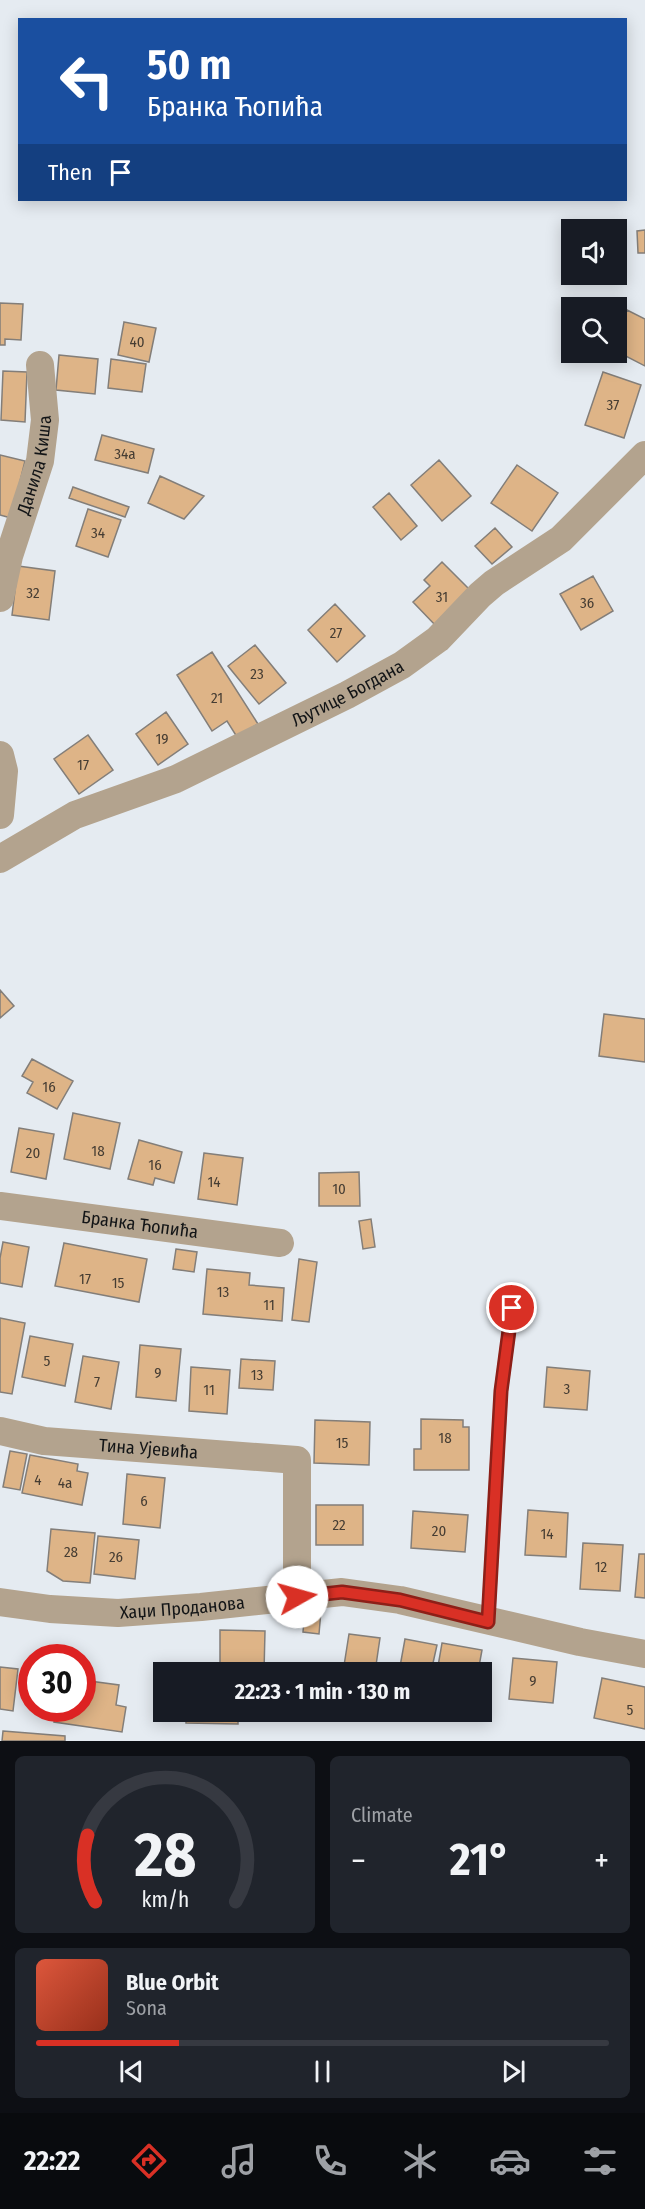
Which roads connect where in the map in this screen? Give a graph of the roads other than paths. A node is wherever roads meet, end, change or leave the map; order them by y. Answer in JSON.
{"nodes":[{"id":1,"x":40,"y":365,"type":"dead end"},
{"id":2,"x":645,"y":455,"type":"edge"},
{"id":3,"x":0,"y":598,"type":"edge"},
{"id":4,"x":0,"y":755,"type":"edge"},
{"id":5,"x":0,"y":815,"type":"edge"},
{"id":6,"x":0,"y":859,"type":"edge"},
{"id":7,"x":0,"y":1206,"type":"edge"},
{"id":8,"x":280,"y":1243,"type":"dead end"},
{"id":9,"x":512,"y":1308,"type":"dead end"},
{"id":10,"x":0,"y":1431,"type":"edge"},
{"id":11,"x":297,"y":1597,"type":"junction"},
{"id":12,"x":0,"y":1602,"type":"edge"},
{"id":13,"x":488,"y":1622,"type":"junction"},
{"id":14,"x":645,"y":1654,"type":"edge"}],
"edges":[{"from":1,"to":3,"type":"street","name":"Данила Киша"},
{"from":2,"to":6,"type":"street","name":"Љутице Богдана"},
{"from":4,"to":5,"type":"street"},
{"from":7,"to":8,"type":"street","name":"Бранка Ћопића"},
{"from":9,"to":13,"type":"lane"},
{"from":10,"to":11,"type":"street","name":"Тина Ујевића"},
{"from":11,"to":12,"type":"street","name":"Хаџи Проданова"},
{"from":11,"to":13,"type":"street","name":"Хаџи Проданова"},
{"from":13,"to":14,"type":"street","name":"Хаџи Проданова"}]}
